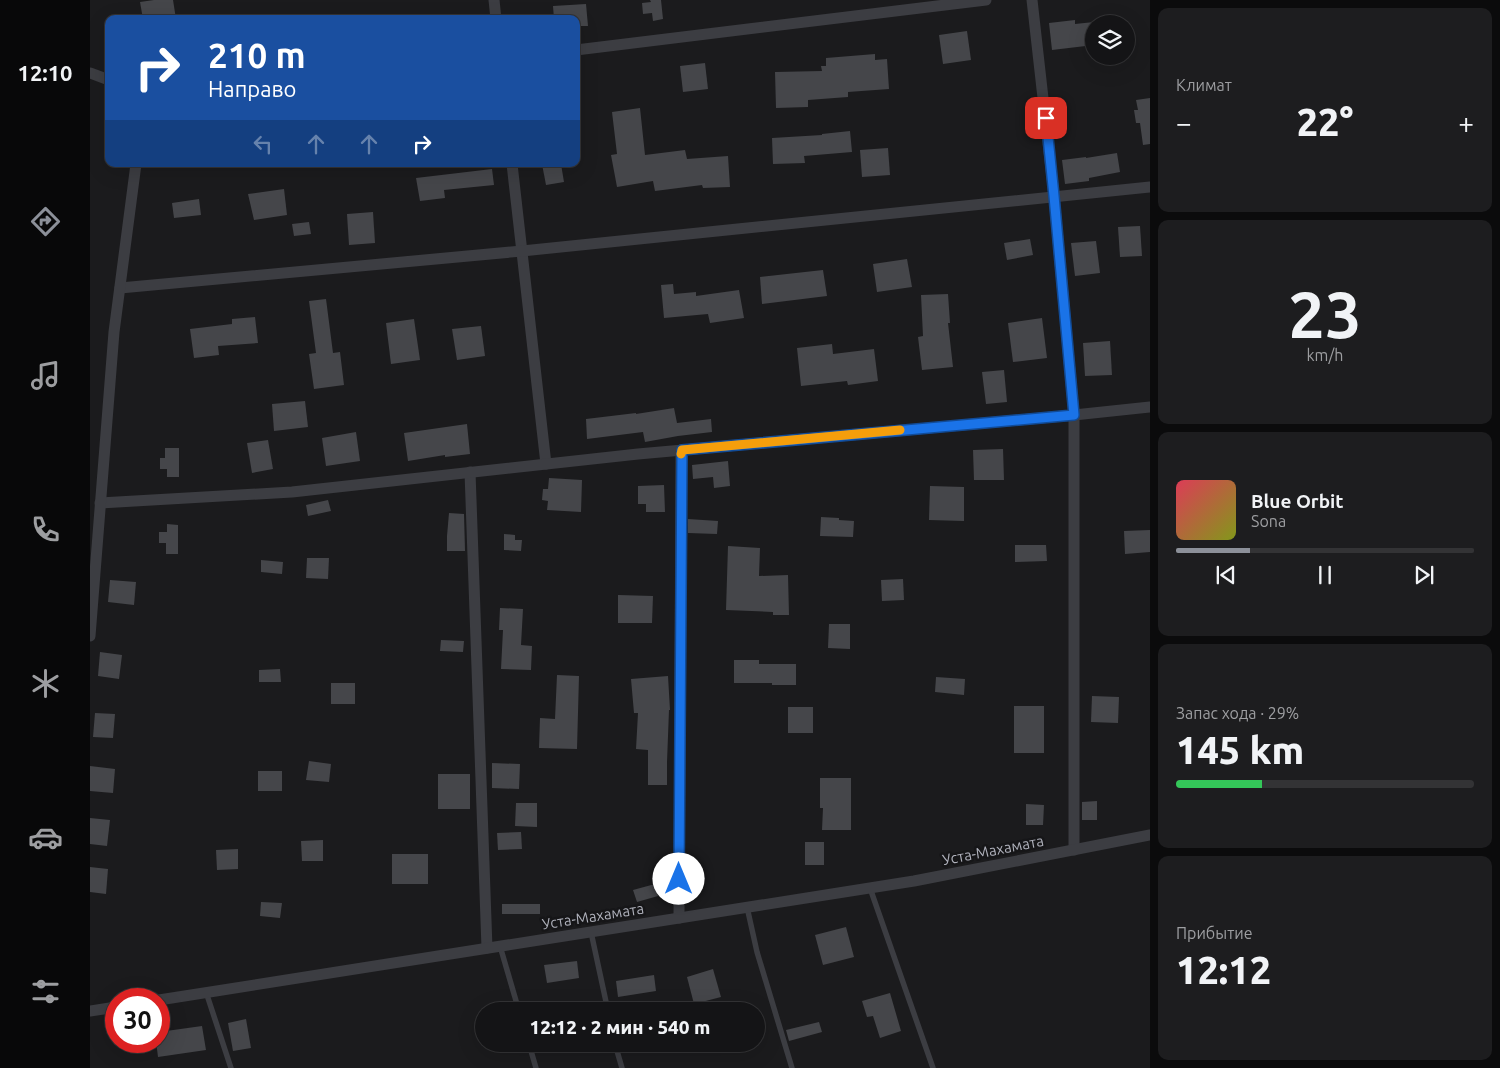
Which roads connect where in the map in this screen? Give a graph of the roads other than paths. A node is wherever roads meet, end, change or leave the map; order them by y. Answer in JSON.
{"nodes":[{"id":1,"x":494,"y":0,"type":"edge"},
{"id":2,"x":986,"y":0,"type":"edge"},
{"id":3,"x":1032,"y":0,"type":"edge"},
{"id":4,"x":496,"y":15,"type":"edge"},
{"id":5,"x":580,"y":50,"type":"edge"},
{"id":6,"x":90,"y":73,"type":"edge"},
{"id":7,"x":105,"y":79,"type":"edge"},
{"id":8,"x":136,"y":167,"type":"edge"},
{"id":9,"x":512,"y":167,"type":"edge"},
{"id":10,"x":1150,"y":187,"type":"edge"},
{"id":11,"x":1054,"y":196,"type":"junction"},
{"id":12,"x":522,"y":251,"type":"junction"},
{"id":13,"x":120,"y":288,"type":"junction"},
{"id":14,"x":1150,"y":407,"type":"edge"},
{"id":15,"x":1074,"y":415,"type":"junction"},
{"id":16,"x":682,"y":450,"type":"junction"},
{"id":17,"x":546,"y":464,"type":"junction"},
{"id":18,"x":470,"y":472,"type":"junction"},
{"id":19,"x":100,"y":503,"type":"junction"},
{"id":20,"x":90,"y":636,"type":"edge"},
{"id":21,"x":1150,"y":835,"type":"edge"},
{"id":22,"x":1074,"y":850,"type":"junction"},
{"id":23,"x":870,"y":888,"type":"junction"},
{"id":24,"x":747,"y":907,"type":"junction"},
{"id":25,"x":679,"y":918,"type":"junction"},
{"id":26,"x":591,"y":932,"type":"junction"},
{"id":27,"x":500,"y":946,"type":"junction"},
{"id":28,"x":487,"y":948,"type":"junction"},
{"id":29,"x":206,"y":992,"type":"junction"},
{"id":30,"x":170,"y":998,"type":"edge"},
{"id":31,"x":516,"y":1002,"type":"edge"},
{"id":32,"x":606,"y":1002,"type":"edge"},
{"id":33,"x":105,"y":1009,"type":"edge"},
{"id":34,"x":90,"y":1011,"type":"edge"},
{"id":35,"x":531,"y":1052,"type":"edge"},
{"id":36,"x":617,"y":1052,"type":"edge"},
{"id":37,"x":232,"y":1068,"type":"edge"},
{"id":38,"x":536,"y":1068,"type":"edge"},
{"id":39,"x":622,"y":1068,"type":"edge"},
{"id":40,"x":792,"y":1068,"type":"edge"},
{"id":41,"x":933,"y":1068,"type":"edge"}],
"edges":[{"from":1,"to":4,"type":"street"},
{"from":2,"to":5,"type":"street"},
{"from":3,"to":11,"type":"street"},
{"from":6,"to":7,"type":"street"},
{"from":8,"to":13,"type":"street"},
{"from":9,"to":12,"type":"street"},
{"from":10,"to":11,"type":"street"},
{"from":11,"to":12,"type":"street"},
{"from":11,"to":15,"type":"street"},
{"from":12,"to":13,"type":"street"},
{"from":12,"to":17,"type":"street"},
{"from":13,"to":19,"type":"street"},
{"from":14,"to":15,"type":"street"},
{"from":15,"to":16,"type":"street"},
{"from":15,"to":22,"type":"street"},
{"from":16,"to":17,"type":"street"},
{"from":16,"to":25,"type":"street"},
{"from":17,"to":18,"type":"street"},
{"from":18,"to":19,"type":"street"},
{"from":18,"to":28,"type":"street"},
{"from":19,"to":20,"type":"street"},
{"from":21,"to":22,"type":"street","name":"Уста-Махамата"},
{"from":22,"to":23,"type":"street","name":"Уста-Махамата"},
{"from":23,"to":24,"type":"street","name":"Уста-Махамата"},
{"from":23,"to":41,"type":"lane"},
{"from":24,"to":25,"type":"street","name":"Уста-Махамата"},
{"from":24,"to":40,"type":"lane"},
{"from":25,"to":26,"type":"street","name":"Уста-Махамата"},
{"from":26,"to":27,"type":"street","name":"Уста-Махамата"},
{"from":26,"to":32,"type":"lane"},
{"from":27,"to":28,"type":"street","name":"Уста-Махамата"},
{"from":27,"to":31,"type":"lane"},
{"from":28,"to":29,"type":"street","name":"Уста-Махамата"},
{"from":29,"to":30,"type":"street","name":"Уста-Махамата"},
{"from":29,"to":37,"type":"lane"},
{"from":33,"to":34,"type":"street"},
{"from":35,"to":38,"type":"lane"},
{"from":36,"to":39,"type":"lane"}]}
